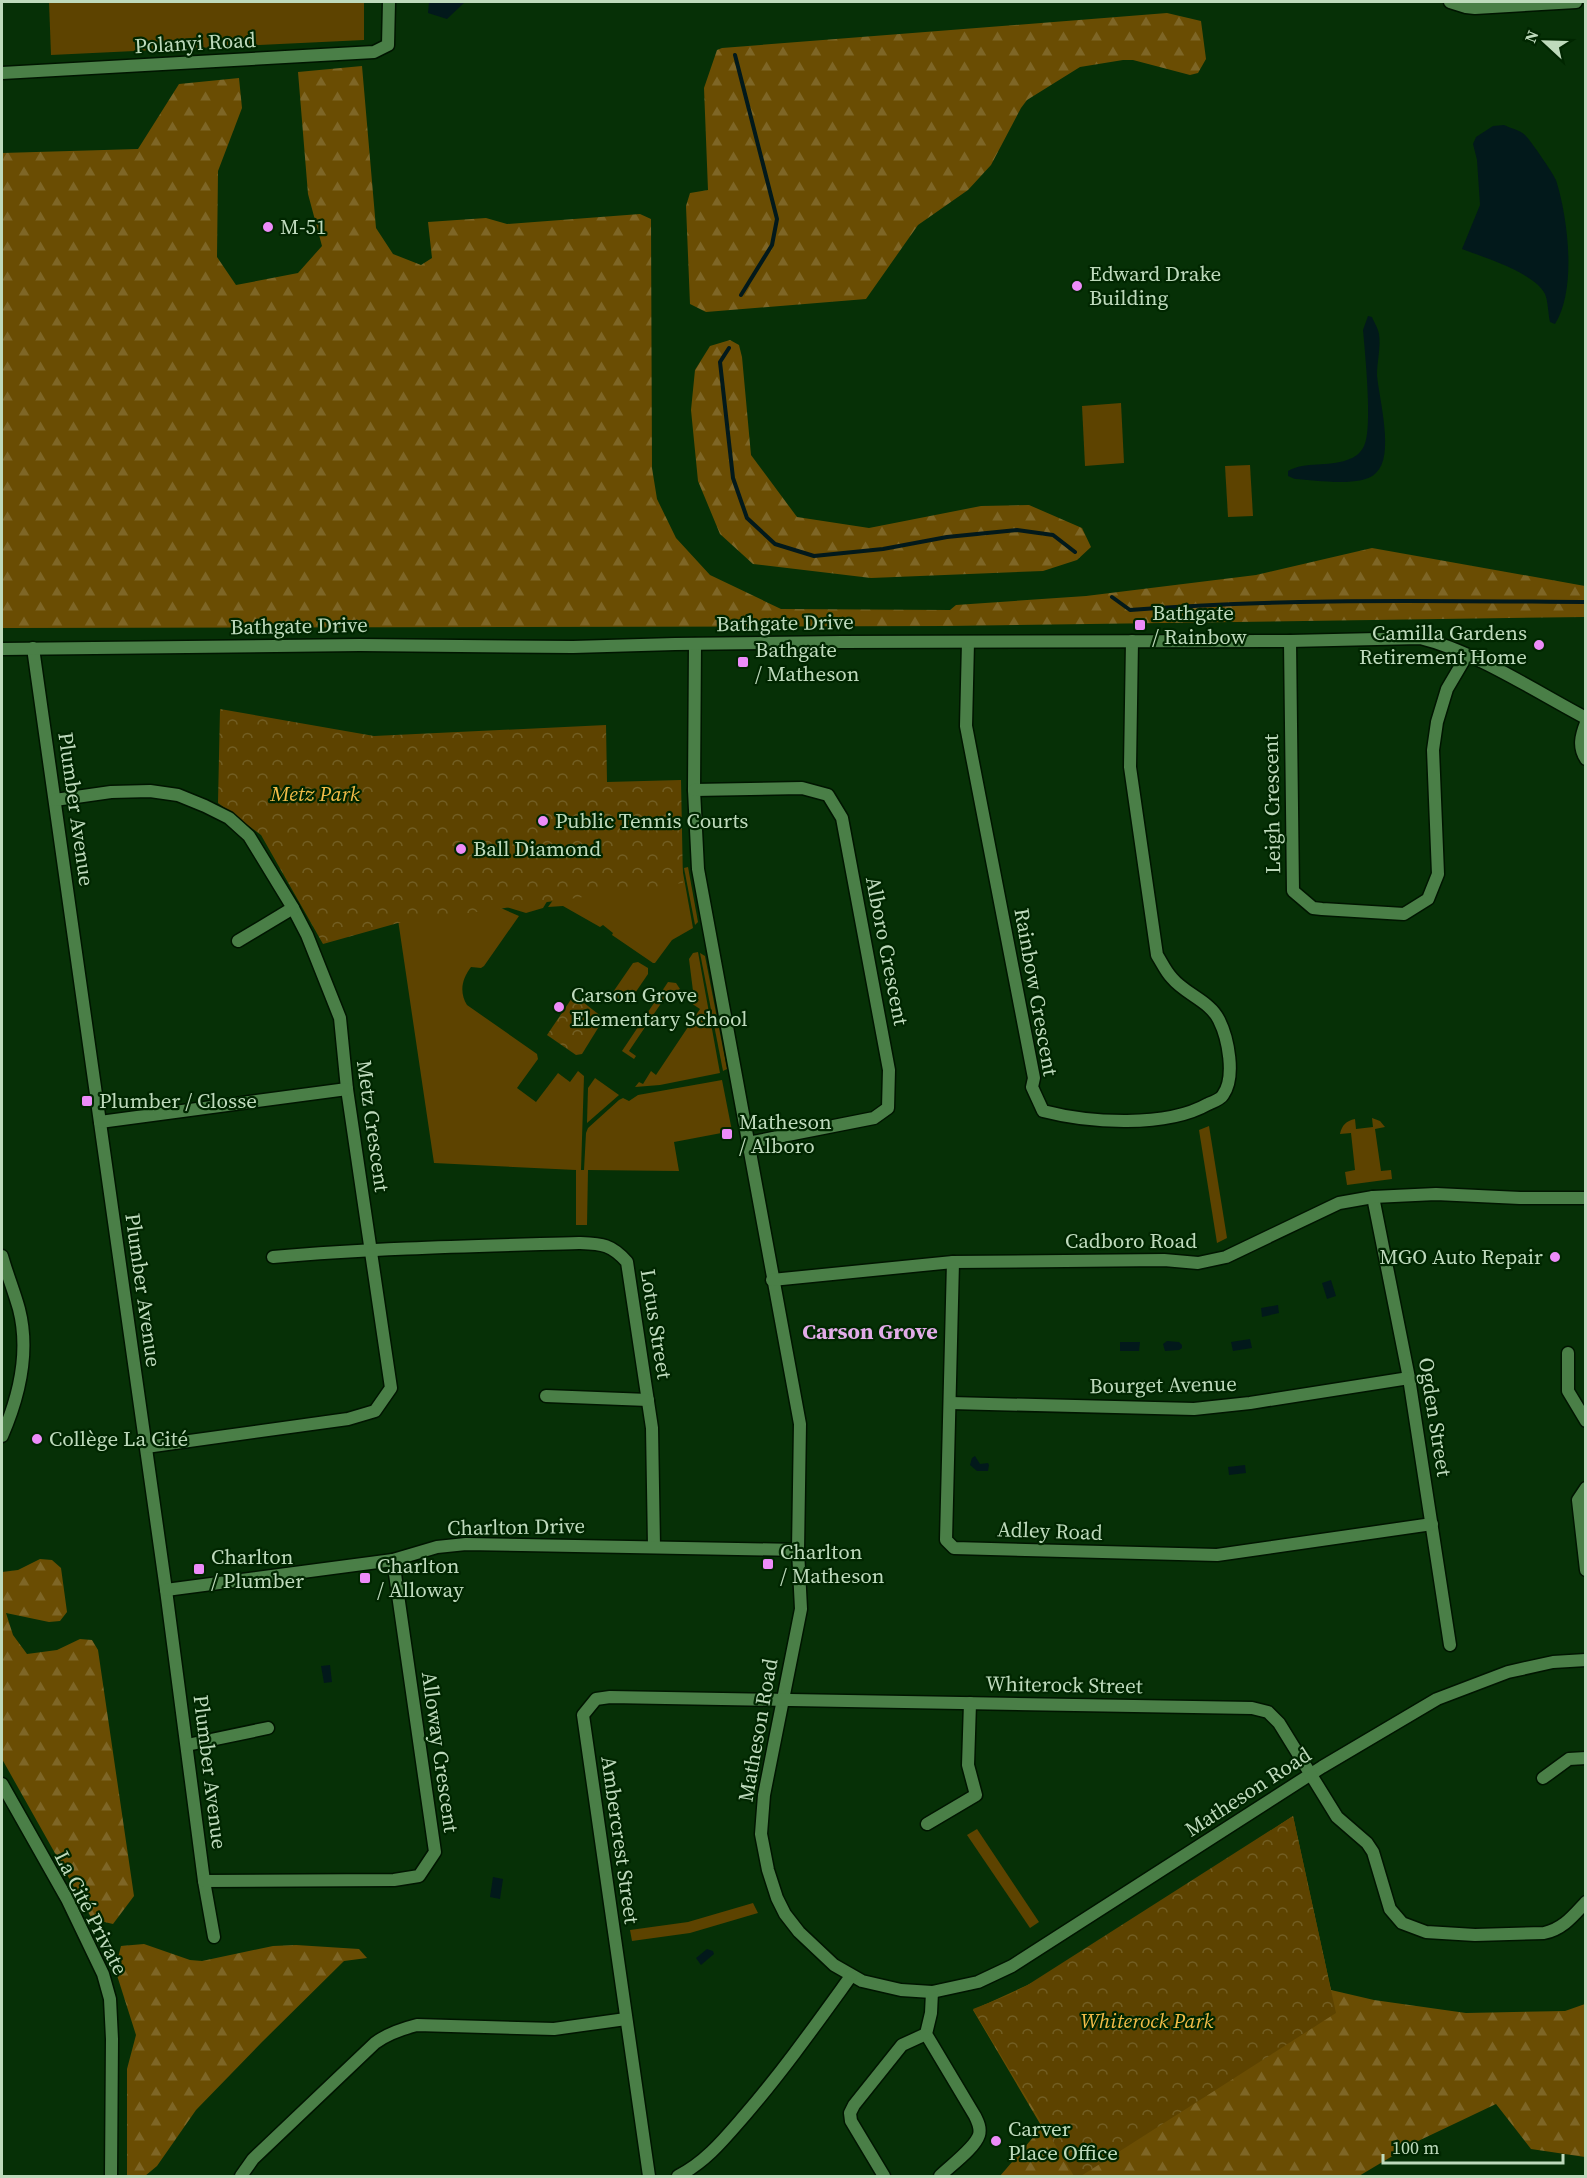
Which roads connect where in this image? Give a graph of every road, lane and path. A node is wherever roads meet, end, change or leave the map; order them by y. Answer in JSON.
{"nodes":[{"id":1,"x":389,"y":2,"type":"edge"},
{"id":2,"x":1450,"y":2,"type":"edge"},
{"id":3,"x":1576,"y":2,"type":"edge"},
{"id":4,"x":2,"y":73,"type":"edge"},
{"id":5,"x":1132,"y":641,"type":"junction"},
{"id":6,"x":1290,"y":641,"type":"junction"},
{"id":7,"x":968,"y":642,"type":"junction"},
{"id":8,"x":695,"y":644,"type":"junction"},
{"id":9,"x":33,"y":648,"type":"junction"},
{"id":10,"x":2,"y":650,"type":"edge"},
{"id":11,"x":1467,"y":655,"type":"junction"},
{"id":12,"x":1586,"y":718,"type":"edge"},
{"id":13,"x":1586,"y":723,"type":"edge"},
{"id":14,"x":1586,"y":759,"type":"edge"},
{"id":15,"x":694,"y":790,"type":"junction"},
{"id":16,"x":55,"y":800,"type":"junction"},
{"id":17,"x":293,"y":908,"type":"junction"},
{"id":18,"x":238,"y":941,"type":"dead end"},
{"id":19,"x":347,"y":1089,"type":"junction"},
{"id":20,"x":100,"y":1122,"type":"junction"},
{"id":21,"x":748,"y":1143,"type":"junction"},
{"id":22,"x":1373,"y":1197,"type":"junction"},
{"id":23,"x":1586,"y":1198,"type":"edge"},
{"id":24,"x":370,"y":1249,"type":"junction"},
{"id":25,"x":2,"y":1256,"type":"edge"},
{"id":26,"x":273,"y":1257,"type":"dead end"},
{"id":27,"x":953,"y":1262,"type":"junction"},
{"id":28,"x":772,"y":1280,"type":"junction"},
{"id":29,"x":1568,"y":1353,"type":"dead end"},
{"id":30,"x":1409,"y":1378,"type":"junction"},
{"id":31,"x":546,"y":1396,"type":"dead end"},
{"id":32,"x":648,"y":1400,"type":"junction"},
{"id":33,"x":950,"y":1402,"type":"junction"},
{"id":34,"x":1586,"y":1421,"type":"edge"},
{"id":35,"x":2,"y":1436,"type":"edge"},
{"id":36,"x":146,"y":1447,"type":"junction"},
{"id":37,"x":1586,"y":1488,"type":"edge"},
{"id":38,"x":1432,"y":1524,"type":"junction"},
{"id":39,"x":654,"y":1546,"type":"junction"},
{"id":40,"x":798,"y":1550,"type":"junction"},
{"id":41,"x":393,"y":1560,"type":"junction"},
{"id":42,"x":1586,"y":1570,"type":"edge"},
{"id":43,"x":166,"y":1590,"type":"junction"},
{"id":44,"x":1450,"y":1645,"type":"dead end"},
{"id":45,"x":1586,"y":1660,"type":"edge"},
{"id":46,"x":783,"y":1699,"type":"junction"},
{"id":47,"x":970,"y":1703,"type":"junction"},
{"id":48,"x":268,"y":1728,"type":"dead end"},
{"id":49,"x":187,"y":1745,"type":"junction"},
{"id":50,"x":1586,"y":1758,"type":"edge"},
{"id":51,"x":1312,"y":1774,"type":"junction"},
{"id":52,"x":1543,"y":1778,"type":"dead end"},
{"id":53,"x":2,"y":1784,"type":"edge"},
{"id":54,"x":927,"y":1824,"type":"dead end"},
{"id":55,"x":204,"y":1881,"type":"junction"},
{"id":56,"x":1586,"y":1902,"type":"edge"},
{"id":57,"x":214,"y":1937,"type":"dead end"},
{"id":58,"x":851,"y":1976,"type":"junction"},
{"id":59,"x":932,"y":1992,"type":"junction"},
{"id":60,"x":626,"y":2019,"type":"junction"},
{"id":61,"x":926,"y":2034,"type":"junction"},
{"id":62,"x":111,"y":2176,"type":"edge"},
{"id":63,"x":241,"y":2176,"type":"edge"},
{"id":64,"x":649,"y":2176,"type":"edge"},
{"id":65,"x":678,"y":2176,"type":"edge"},
{"id":66,"x":884,"y":2176,"type":"edge"},
{"id":67,"x":940,"y":2176,"type":"edge"}],
"edges":[{"from":1,"to":4,"type":"street","name":"Polanyi Road"},
{"from":2,"to":3,"type":"street"},
{"from":5,"to":6,"type":"street","name":"Bathgate Drive"},
{"from":5,"to":7,"type":"street","name":"Bathgate Drive"},
{"from":5,"to":7,"type":"street","name":"Rainbow Crescent"},
{"from":6,"to":11,"type":"street","name":"Bathgate Drive"},
{"from":6,"to":11,"type":"street","name":"Leigh Crescent"},
{"from":7,"to":8,"type":"street","name":"Bathgate Drive"},
{"from":8,"to":9,"type":"street","name":"Bathgate Drive"},
{"from":8,"to":15,"type":"street","name":"Matheson Road"},
{"from":9,"to":10,"type":"street","name":"Bathgate Drive"},
{"from":9,"to":16,"type":"street","name":"Plumber Avenue"},
{"from":11,"to":12,"type":"street","name":"Bathgate Drive"},
{"from":13,"to":14,"type":"street"},
{"from":15,"to":21,"type":"street","name":"Matheson Road"},
{"from":15,"to":21,"type":"street","name":"Alboro Crescent"},
{"from":16,"to":17,"type":"street","name":"Metz Crescent"},
{"from":16,"to":20,"type":"street","name":"Plumber Avenue"},
{"from":17,"to":18,"type":"street"},
{"from":17,"to":19,"type":"street","name":"Metz Crescent"},
{"from":19,"to":20,"type":"street"},
{"from":19,"to":24,"type":"street","name":"Metz Crescent"},
{"from":20,"to":36,"type":"street","name":"Plumber Avenue"},
{"from":21,"to":28,"type":"street","name":"Matheson Road"},
{"from":22,"to":23,"type":"street","name":"Cadboro Road"},
{"from":22,"to":27,"type":"street","name":"Cadboro Road"},
{"from":22,"to":30,"type":"street","name":"Ogden Street"},
{"from":24,"to":26,"type":"street","name":"Lotus Street"},
{"from":24,"to":32,"type":"street","name":"Lotus Street"},
{"from":24,"to":36,"type":"street","name":"Metz Crescent"},
{"from":25,"to":35,"type":"street"},
{"from":27,"to":28,"type":"street","name":"Cadboro Road"},
{"from":27,"to":33,"type":"street","name":"Adley Road"},
{"from":28,"to":40,"type":"street","name":"Matheson Road"},
{"from":29,"to":34,"type":"street"},
{"from":30,"to":33,"type":"street","name":"Bourget Avenue"},
{"from":30,"to":38,"type":"street","name":"Ogden Street"},
{"from":31,"to":32,"type":"street"},
{"from":32,"to":39,"type":"street","name":"Lotus Street"},
{"from":33,"to":38,"type":"street","name":"Adley Road"},
{"from":36,"to":43,"type":"street","name":"Plumber Avenue"},
{"from":37,"to":42,"type":"street"},
{"from":38,"to":44,"type":"street","name":"Ogden Street"},
{"from":39,"to":40,"type":"street","name":"Charlton Drive"},
{"from":39,"to":41,"type":"street","name":"Charlton Drive"},
{"from":40,"to":46,"type":"street","name":"Matheson Road"},
{"from":41,"to":43,"type":"street","name":"Charlton Drive"},
{"from":41,"to":55,"type":"street","name":"Alloway Crescent"},
{"from":43,"to":49,"type":"street","name":"Plumber Avenue"},
{"from":45,"to":51,"type":"street","name":"Matheson Road"},
{"from":46,"to":47,"type":"street","name":"Whiterock Street"},
{"from":46,"to":58,"type":"street","name":"Matheson Road"},
{"from":46,"to":60,"type":"street","name":"Ambercrest Street"},
{"from":47,"to":51,"type":"street","name":"Whiterock Street"},
{"from":47,"to":54,"type":"street"},
{"from":48,"to":49,"type":"street"},
{"from":49,"to":55,"type":"street","name":"Plumber Avenue"},
{"from":50,"to":52,"type":"street"},
{"from":51,"to":56,"type":"street","name":"Whiterock Street"},
{"from":51,"to":59,"type":"street","name":"Matheson Road"},
{"from":53,"to":62,"type":"street","name":"La Cité Private"},
{"from":55,"to":57,"type":"street","name":"Plumber Avenue"},
{"from":58,"to":59,"type":"street","name":"Matheson Road"},
{"from":58,"to":65,"type":"street"},
{"from":59,"to":61,"type":"street"},
{"from":60,"to":63,"type":"street"},
{"from":60,"to":64,"type":"street","name":"Ambercrest Street"},
{"from":61,"to":66,"type":"street"},
{"from":61,"to":67,"type":"street"}]}
